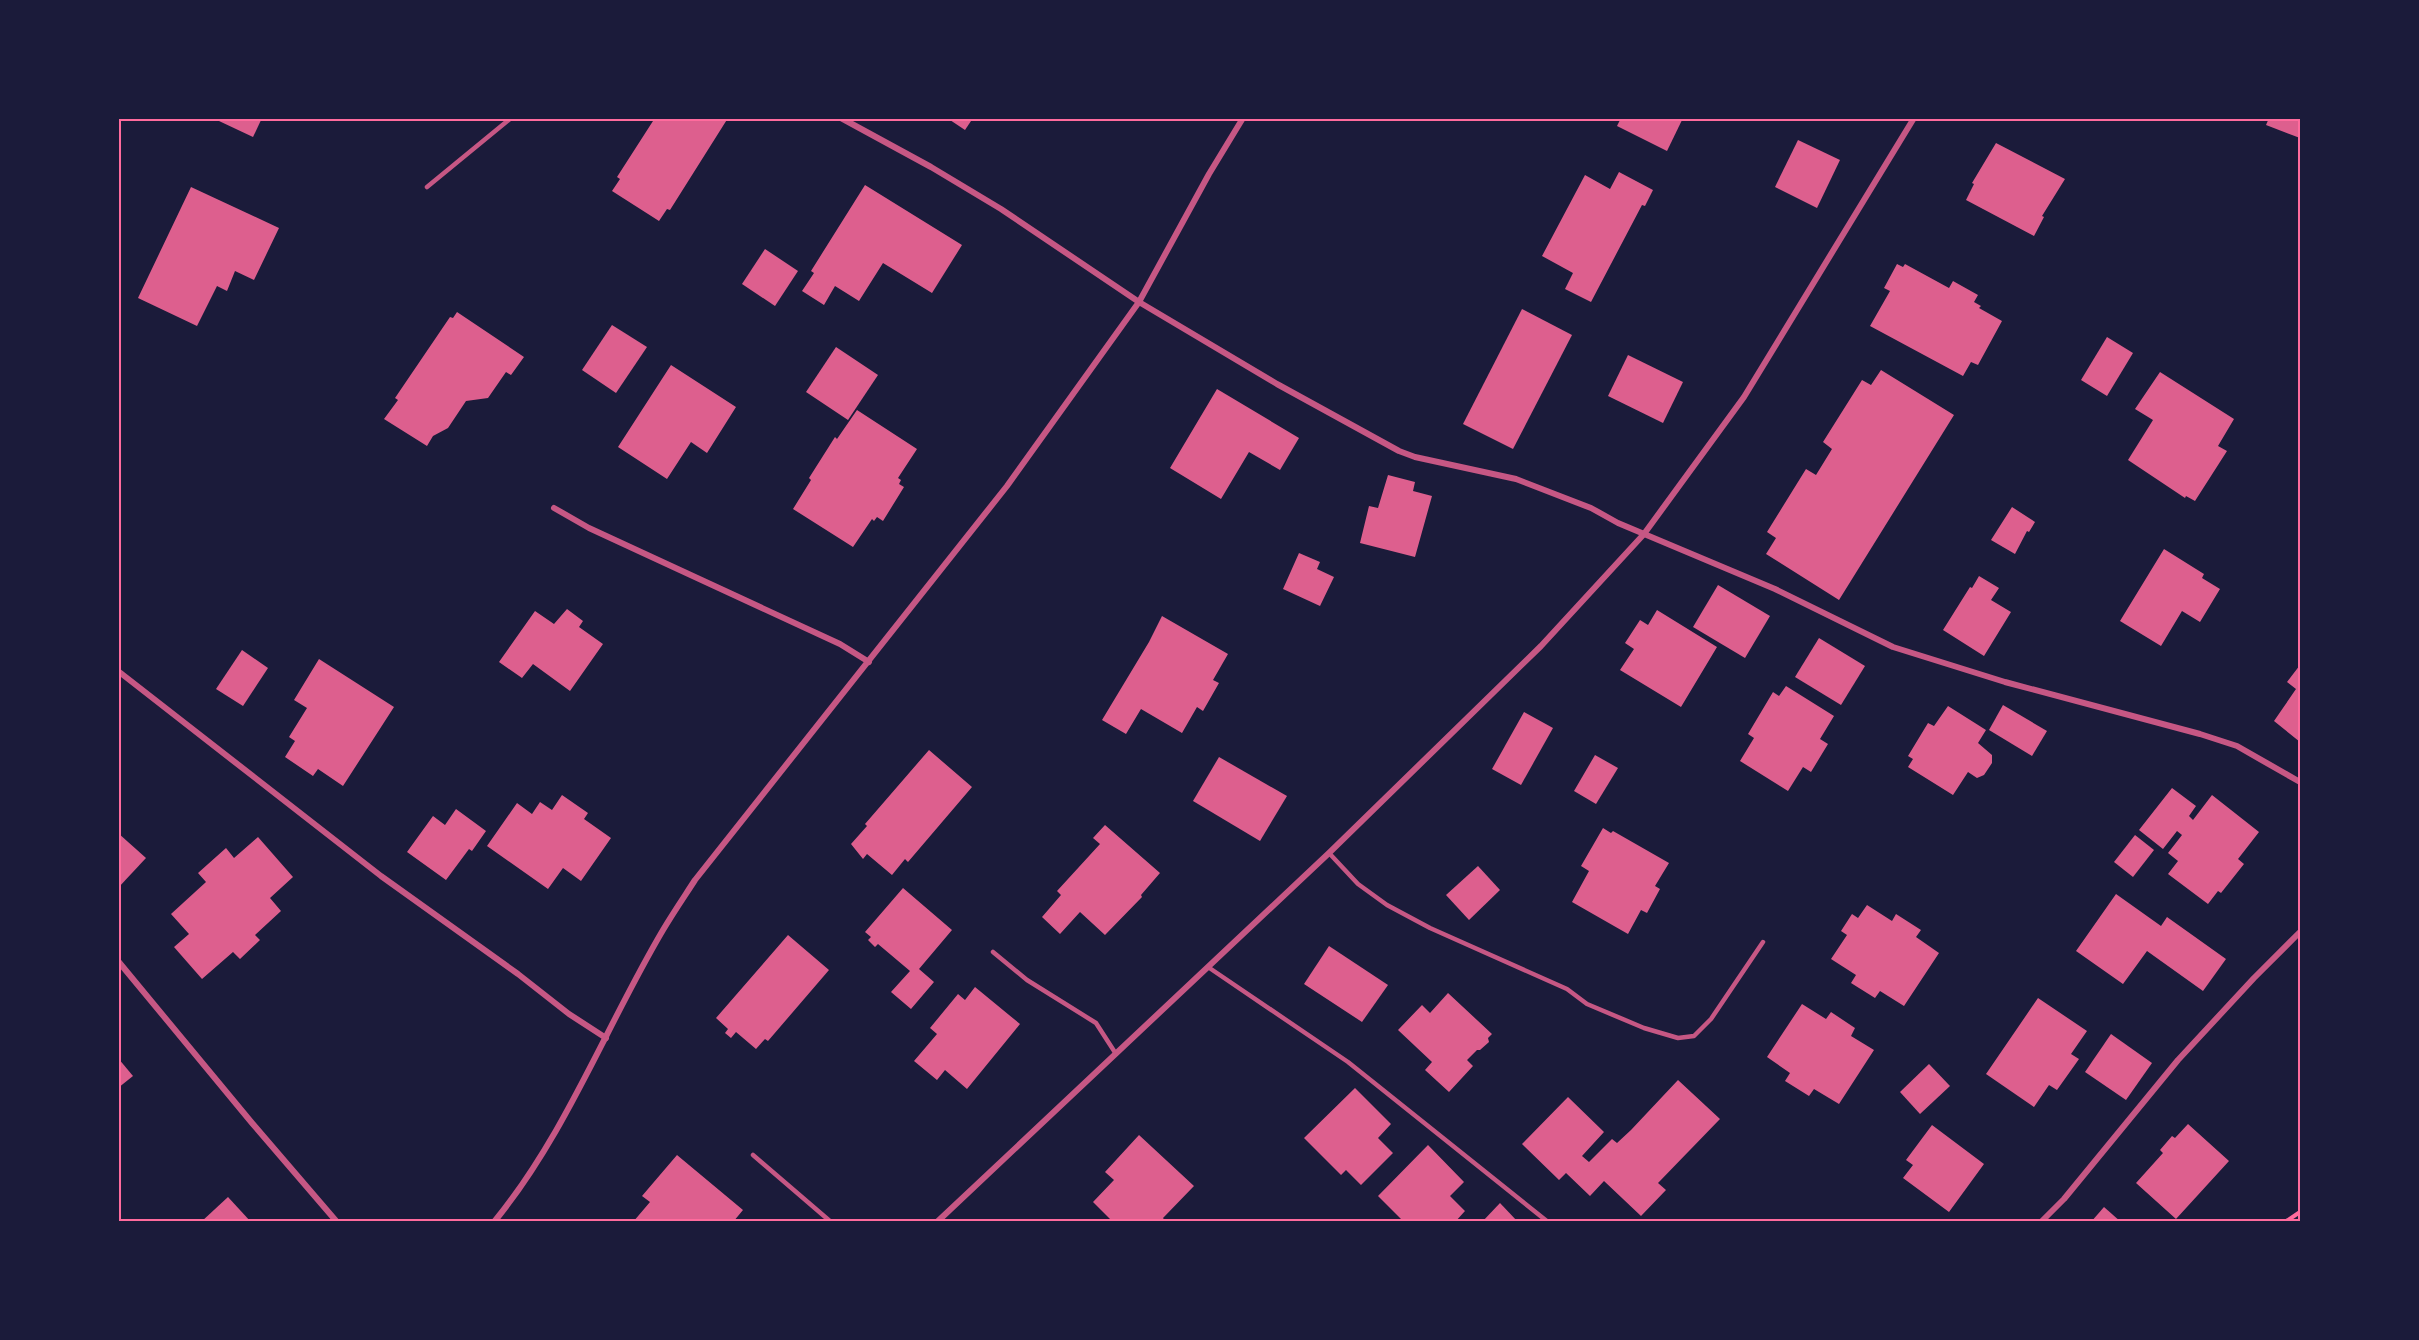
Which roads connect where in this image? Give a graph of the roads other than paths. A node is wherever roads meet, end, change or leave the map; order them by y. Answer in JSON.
{"nodes":[{"id":1,"x":511,"y":118,"type":"edge"},
{"id":2,"x":841,"y":118,"type":"edge"},
{"id":3,"x":1243,"y":118,"type":"edge"},
{"id":4,"x":1914,"y":118,"type":"edge"},
{"id":5,"x":427,"y":188,"type":"dead end"},
{"id":6,"x":1139,"y":302,"type":"junction"},
{"id":7,"x":554,"y":508,"type":"dead end"},
{"id":8,"x":1644,"y":534,"type":"junction"},
{"id":9,"x":869,"y":662,"type":"junction"},
{"id":10,"x":118,"y":671,"type":"edge"},
{"id":11,"x":2301,"y":782,"type":"edge"},
{"id":12,"x":1329,"y":853,"type":"junction"},
{"id":13,"x":2301,"y":932,"type":"edge"},
{"id":14,"x":1763,"y":942,"type":"dead end"},
{"id":15,"x":993,"y":952,"type":"dead end"},
{"id":16,"x":118,"y":961,"type":"edge"},
{"id":17,"x":1208,"y":967,"type":"junction"},
{"id":18,"x":606,"y":1038,"type":"junction"},
{"id":19,"x":1116,"y":1054,"type":"junction"},
{"id":20,"x":753,"y":1155,"type":"dead end"},
{"id":21,"x":337,"y":1221,"type":"edge"},
{"id":22,"x":494,"y":1221,"type":"edge"},
{"id":23,"x":831,"y":1221,"type":"edge"},
{"id":24,"x":937,"y":1221,"type":"edge"},
{"id":25,"x":1548,"y":1221,"type":"edge"},
{"id":26,"x":2041,"y":1221,"type":"edge"}],
"edges":[{"from":1,"to":5,"type":"lane"},
{"from":2,"to":6,"type":"street"},
{"from":3,"to":6,"type":"street"},
{"from":4,"to":8,"type":"street"},
{"from":6,"to":8,"type":"street"},
{"from":6,"to":9,"type":"street"},
{"from":7,"to":9,"type":"street"},
{"from":8,"to":11,"type":"street"},
{"from":8,"to":12,"type":"street"},
{"from":9,"to":18,"type":"street"},
{"from":10,"to":18,"type":"street"},
{"from":12,"to":14,"type":"lane"},
{"from":12,"to":17,"type":"street"},
{"from":13,"to":26,"type":"street"},
{"from":15,"to":19,"type":"lane"},
{"from":16,"to":21,"type":"street"},
{"from":17,"to":19,"type":"street"},
{"from":17,"to":25,"type":"lane"},
{"from":18,"to":22,"type":"street"},
{"from":19,"to":24,"type":"street"},
{"from":20,"to":23,"type":"lane"}]}
